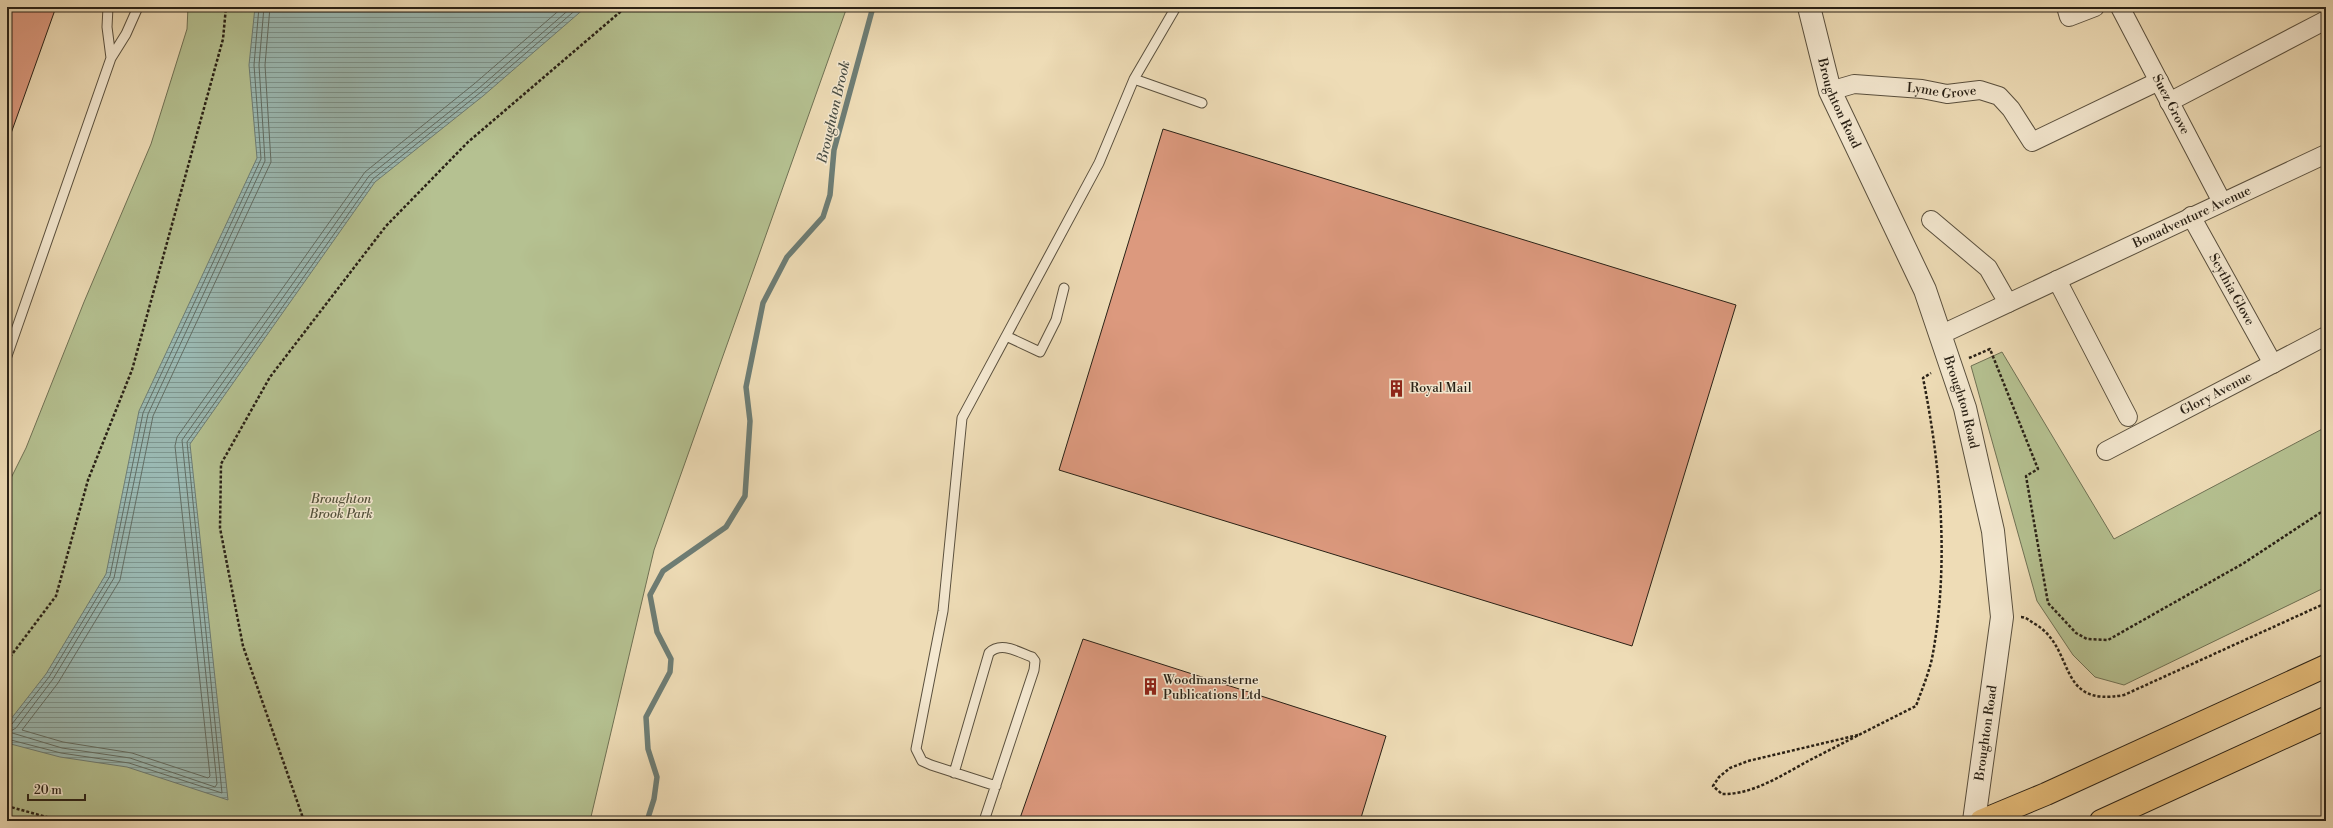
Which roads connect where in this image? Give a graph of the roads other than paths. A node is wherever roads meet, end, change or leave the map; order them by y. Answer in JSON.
{"nodes":[{"id":1,"x":108,"y":7,"type":"edge"},
{"id":2,"x":138,"y":7,"type":"edge"},
{"id":3,"x":1176,"y":7,"type":"edge"},
{"id":4,"x":1809,"y":7,"type":"edge"},
{"id":5,"x":2066,"y":7,"type":"edge"},
{"id":6,"x":2095,"y":7,"type":"edge"},
{"id":7,"x":2120,"y":7,"type":"edge"},
{"id":8,"x":2326,"y":20,"type":"edge"},
{"id":9,"x":111,"y":58,"type":"junction"},
{"id":10,"x":1134,"y":79,"type":"junction"},
{"id":11,"x":2159,"y":81,"type":"junction"},
{"id":12,"x":1830,"y":92,"type":"junction"},
{"id":13,"x":2170,"y":102,"type":"junction"},
{"id":14,"x":1202,"y":104,"type":"dead end"},
{"id":15,"x":2326,"y":154,"type":"edge"},
{"id":16,"x":2222,"y":202,"type":"junction"},
{"id":17,"x":2191,"y":216,"type":"junction"},
{"id":18,"x":1931,"y":220,"type":"dead end"},
{"id":19,"x":2056,"y":280,"type":"junction"},
{"id":20,"x":1064,"y":288,"type":"dead end"},
{"id":21,"x":2008,"y":303,"type":"junction"},
{"id":22,"x":1940,"y":335,"type":"junction"},
{"id":23,"x":1006,"y":336,"type":"junction"},
{"id":24,"x":2326,"y":336,"type":"edge"},
{"id":25,"x":7,"y":356,"type":"edge"},
{"id":26,"x":2273,"y":364,"type":"junction"},
{"id":27,"x":2128,"y":417,"type":"dead end"},
{"id":28,"x":2106,"y":451,"type":"dead end"},
{"id":29,"x":2326,"y":666,"type":"edge"},
{"id":30,"x":2326,"y":718,"type":"edge"},
{"id":31,"x":954,"y":773,"type":"junction"},
{"id":32,"x":996,"y":786,"type":"junction"},
{"id":33,"x":984,"y":821,"type":"edge"},
{"id":34,"x":1974,"y":821,"type":"edge"},
{"id":35,"x":1981,"y":821,"type":"edge"},
{"id":36,"x":2101,"y":821,"type":"edge"}],
"edges":[{"from":1,"to":9,"type":"lane"},
{"from":2,"to":9,"type":"lane"},
{"from":3,"to":10,"type":"lane"},
{"from":4,"to":12,"type":"street","name":"Broughton Road"},
{"from":5,"to":6,"type":"street"},
{"from":7,"to":11,"type":"street","name":"Suez Grove"},
{"from":8,"to":13,"type":"street"},
{"from":9,"to":25,"type":"lane"},
{"from":10,"to":14,"type":"lane"},
{"from":10,"to":23,"type":"lane"},
{"from":11,"to":12,"type":"street","name":"Lyme Grove"},
{"from":11,"to":13,"type":"street","name":"Suez Grove"},
{"from":12,"to":22,"type":"street","name":"Broughton Road"},
{"from":13,"to":16,"type":"street","name":"Suez Grove"},
{"from":15,"to":16,"type":"street","name":"Bonadventure Avenue"},
{"from":16,"to":17,"type":"street","name":"Bonadventure Avenue"},
{"from":17,"to":19,"type":"street","name":"Bonadventure Avenue"},
{"from":17,"to":26,"type":"street","name":"Scythia Glove"},
{"from":18,"to":21,"type":"street"},
{"from":19,"to":21,"type":"street","name":"Bonadventure Avenue"},
{"from":19,"to":27,"type":"street"},
{"from":20,"to":23,"type":"lane"},
{"from":21,"to":22,"type":"street","name":"Bonadventure Avenue"},
{"from":22,"to":34,"type":"street","name":"Broughton Road"},
{"from":23,"to":31,"type":"lane"},
{"from":24,"to":26,"type":"street","name":"Glory Avenue"},
{"from":26,"to":28,"type":"street","name":"Glory Avenue"},
{"from":29,"to":35,"type":"highway"},
{"from":30,"to":36,"type":"highway"},
{"from":31,"to":32,"type":"lane"},
{"from":31,"to":32,"type":"lane"},
{"from":32,"to":33,"type":"lane"}]}
